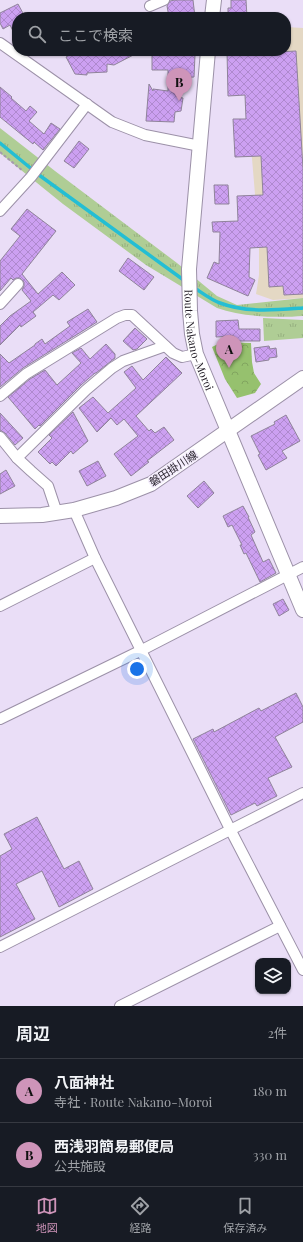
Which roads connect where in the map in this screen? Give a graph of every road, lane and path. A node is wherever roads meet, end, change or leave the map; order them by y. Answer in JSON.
{"nodes":[{"id":1,"x":164,"y":0,"type":"edge"},
{"id":2,"x":214,"y":0,"type":"edge"},
{"id":3,"x":150,"y":6,"type":"dead end"},
{"id":4,"x":213,"y":12,"type":"edge"},
{"id":5,"x":0,"y":43,"type":"edge"},
{"id":6,"x":12,"y":51,"type":"edge"},
{"id":7,"x":19,"y":56,"type":"edge"},
{"id":8,"x":208,"y":56,"type":"edge"},
{"id":9,"x":87,"y":104,"type":"junction"},
{"id":10,"x":200,"y":146,"type":"junction"},
{"id":11,"x":0,"y":152,"type":"edge"},
{"id":12,"x":31,"y":177,"type":"junction"},
{"id":13,"x":0,"y":211,"type":"edge"},
{"id":14,"x":18,"y":284,"type":"dead end"},
{"id":15,"x":0,"y":304,"type":"edge"},
{"id":16,"x":165,"y":346,"type":"junction"},
{"id":17,"x":196,"y":354,"type":"junction"},
{"id":18,"x":303,"y":378,"type":"edge"},
{"id":19,"x":0,"y":396,"type":"edge"},
{"id":20,"x":228,"y":431,"type":"junction"},
{"id":21,"x":0,"y":437,"type":"edge"},
{"id":22,"x":17,"y":458,"type":"junction"},
{"id":23,"x":74,"y":510,"type":"junction"},
{"id":24,"x":57,"y":513,"type":"junction"},
{"id":25,"x":0,"y":516,"type":"edge"},
{"id":26,"x":95,"y":558,"type":"junction"},
{"id":27,"x":303,"y":566,"type":"edge"},
{"id":28,"x":288,"y":574,"type":"junction"},
{"id":29,"x":0,"y":606,"type":"edge"},
{"id":30,"x":303,"y":610,"type":"edge"},
{"id":31,"x":142,"y":650,"type":"junction"},
{"id":32,"x":0,"y":719,"type":"edge"},
{"id":33,"x":303,"y":793,"type":"edge"},
{"id":34,"x":230,"y":829,"type":"junction"},
{"id":35,"x":280,"y":926,"type":"junction"},
{"id":36,"x":0,"y":947,"type":"edge"},
{"id":37,"x":303,"y":970,"type":"edge"},
{"id":38,"x":120,"y":1006,"type":"edge"}],
"edges":[{"from":1,"to":3,"type":"street"},
{"from":2,"to":4,"type":"main road"},
{"from":5,"to":6,"type":"street"},
{"from":7,"to":9,"type":"street"},
{"from":8,"to":10,"type":"main road","name":"Route Nakano-Moroi"},
{"from":9,"to":10,"type":"street"},
{"from":9,"to":12,"type":"street"},
{"from":10,"to":17,"type":"main road","name":"Route Nakano-Moroi"},
{"from":11,"to":12,"type":"path"},
{"from":12,"to":13,"type":"street"},
{"from":14,"to":15,"type":"street"},
{"from":16,"to":17,"type":"street"},
{"from":16,"to":19,"type":"street"},
{"from":16,"to":22,"type":"street"},
{"from":17,"to":20,"type":"main road","name":"Route Nakano-Moroi"},
{"from":18,"to":20,"type":"main road","name":"磐田掛川線"},
{"from":20,"to":23,"type":"main road","name":"磐田掛川線"},
{"from":20,"to":28,"type":"main road","name":"Route Nakano-Moroi"},
{"from":21,"to":22,"type":"street"},
{"from":22,"to":24,"type":"street"},
{"from":23,"to":24,"type":"main road","name":"磐田掛川線"},
{"from":23,"to":26,"type":"street"},
{"from":24,"to":25,"type":"main road","name":"磐田掛川線"},
{"from":26,"to":29,"type":"street"},
{"from":26,"to":31,"type":"street"},
{"from":27,"to":28,"type":"street"},
{"from":28,"to":30,"type":"main road","name":"Route Nakano-Moroi"},
{"from":28,"to":31,"type":"street"},
{"from":31,"to":32,"type":"street"},
{"from":31,"to":34,"type":"street"},
{"from":33,"to":34,"type":"street"},
{"from":34,"to":35,"type":"street"},
{"from":34,"to":36,"type":"street"},
{"from":35,"to":37,"type":"street"},
{"from":35,"to":38,"type":"street"}]}
